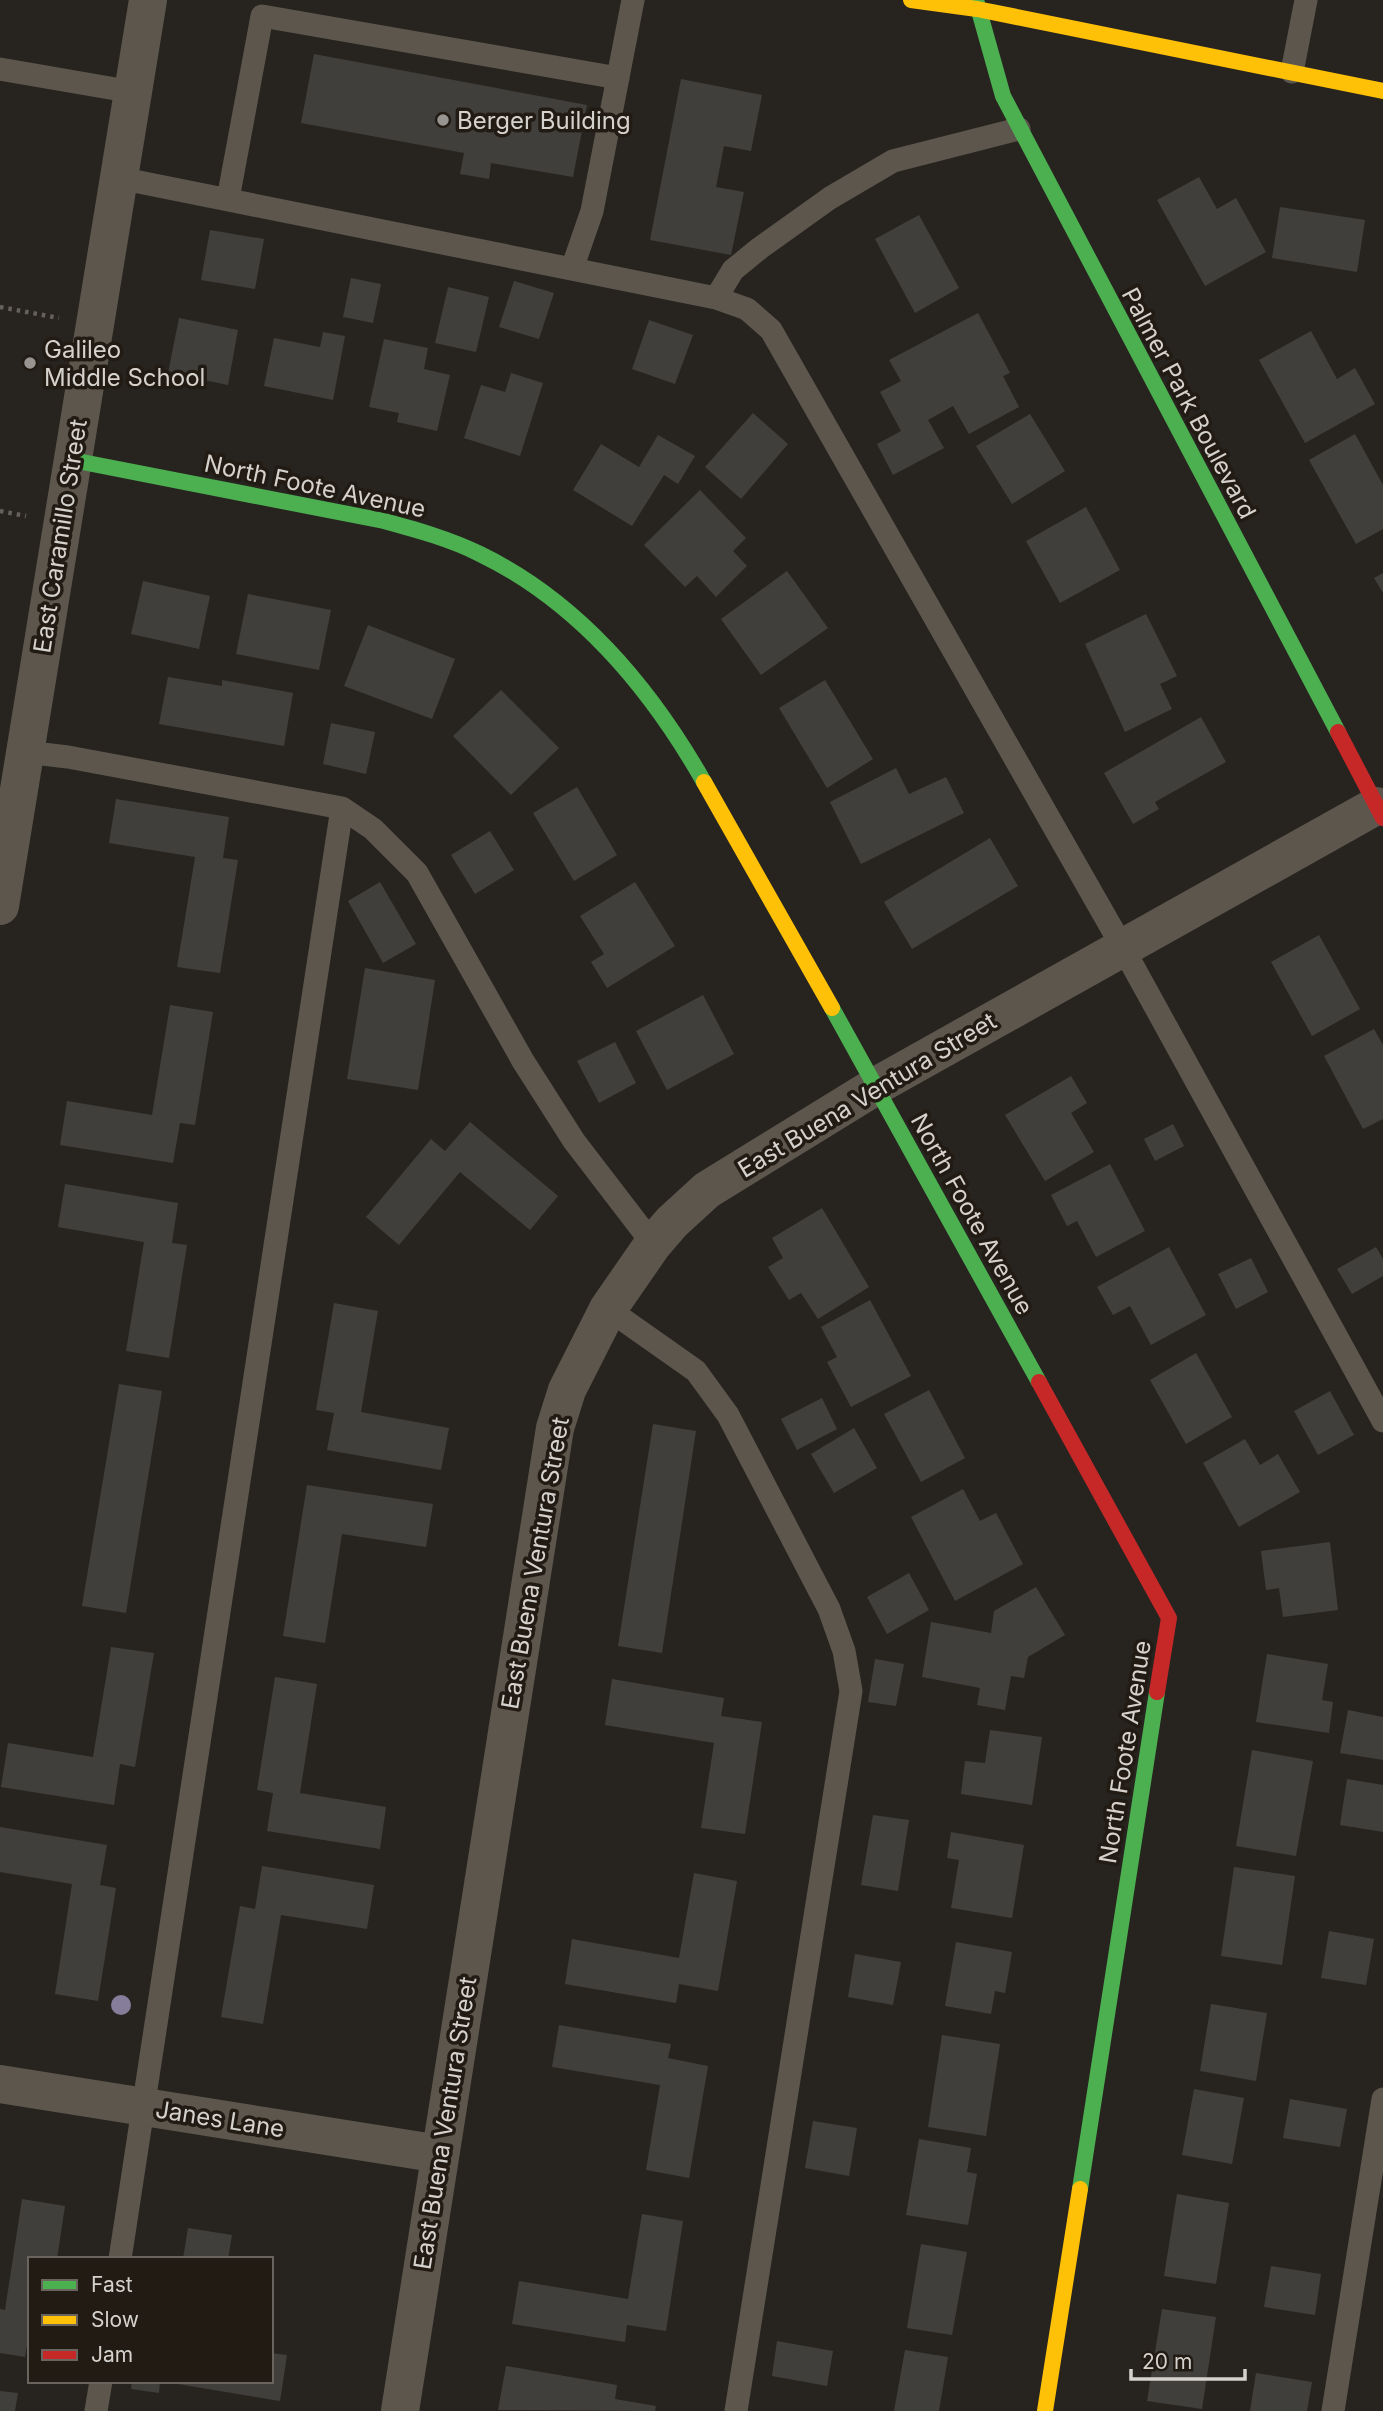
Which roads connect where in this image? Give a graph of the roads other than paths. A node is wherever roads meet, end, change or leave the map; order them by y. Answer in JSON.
{"nodes":[{"id":1,"x":148,"y":0,"type":"edge"},
{"id":2,"x":633,"y":0,"type":"edge"},
{"id":3,"x":911,"y":0,"type":"edge"},
{"id":4,"x":1306,"y":0,"type":"edge"},
{"id":5,"x":977,"y":4,"type":"edge"},
{"id":6,"x":0,"y":69,"type":"edge"},
{"id":7,"x":1292,"y":72,"type":"junction"},
{"id":8,"x":618,"y":78,"type":"junction"},
{"id":9,"x":1383,"y":91,"type":"edge"},
{"id":10,"x":133,"y":92,"type":"junction"},
{"id":11,"x":1019,"y":129,"type":"junction"},
{"id":12,"x":119,"y":178,"type":"junction"},
{"id":13,"x":228,"y":199,"type":"junction"},
{"id":14,"x":572,"y":269,"type":"junction"},
{"id":15,"x":716,"y":298,"type":"junction"},
{"id":16,"x":72,"y":460,"type":"junction"},
{"id":17,"x":24,"y":752,"type":"junction"},
{"id":18,"x":342,"y":808,"type":"junction"},
{"id":19,"x":1380,"y":812,"type":"edge"},
{"id":20,"x":0,"y":905,"type":"edge"},
{"id":21,"x":1123,"y":948,"type":"junction"},
{"id":22,"x":876,"y":1086,"type":"junction"},
{"id":23,"x":653,"y":1244,"type":"junction"},
{"id":24,"x":608,"y":1309,"type":"junction"},
{"id":25,"x":1383,"y":1421,"type":"edge"},
{"id":26,"x":0,"y":2084,"type":"edge"},
{"id":27,"x":1383,"y":2099,"type":"edge"},
{"id":28,"x":144,"y":2107,"type":"junction"},
{"id":29,"x":440,"y":2154,"type":"junction"},
{"id":30,"x":120,"y":2257,"type":"edge"},
{"id":31,"x":101,"y":2383,"type":"edge"},
{"id":32,"x":96,"y":2411,"type":"edge"},
{"id":33,"x":400,"y":2411,"type":"edge"},
{"id":34,"x":736,"y":2411,"type":"edge"},
{"id":35,"x":1045,"y":2411,"type":"edge"},
{"id":36,"x":1333,"y":2411,"type":"edge"}],
"edges":[{"from":1,"to":10,"type":"street","name":"East Caramillo Street"},
{"from":2,"to":8,"type":"lane"},
{"from":3,"to":5,"type":"street"},
{"from":4,"to":7,"type":"lane"},
{"from":5,"to":7,"type":"street"},
{"from":5,"to":11,"type":"street","name":"Palmer Park Boulevard"},
{"from":6,"to":10,"type":"lane"},
{"from":7,"to":9,"type":"street"},
{"from":8,"to":13,"type":"lane"},
{"from":8,"to":14,"type":"lane"},
{"from":10,"to":12,"type":"street","name":"East Caramillo Street"},
{"from":11,"to":15,"type":"lane"},
{"from":11,"to":19,"type":"street","name":"Palmer Park Boulevard"},
{"from":12,"to":13,"type":"lane"},
{"from":12,"to":16,"type":"street","name":"East Caramillo Street"},
{"from":13,"to":14,"type":"lane"},
{"from":14,"to":15,"type":"lane"},
{"from":15,"to":21,"type":"lane"},
{"from":16,"to":17,"type":"street","name":"East Caramillo Street"},
{"from":16,"to":22,"type":"street","name":"North Foote Avenue"},
{"from":17,"to":18,"type":"lane"},
{"from":17,"to":20,"type":"street","name":"East Caramillo Street"},
{"from":18,"to":23,"type":"lane"},
{"from":18,"to":28,"type":"lane"},
{"from":19,"to":21,"type":"street","name":"East Buena Ventura Street"},
{"from":21,"to":22,"type":"street","name":"East Buena Ventura Street"},
{"from":21,"to":25,"type":"lane"},
{"from":22,"to":23,"type":"street","name":"East Buena Ventura Street"},
{"from":22,"to":35,"type":"street","name":"North Foote Avenue"},
{"from":23,"to":24,"type":"street","name":"East Buena Ventura Street"},
{"from":24,"to":29,"type":"street","name":"East Buena Ventura Street"},
{"from":24,"to":34,"type":"lane"},
{"from":26,"to":28,"type":"street","name":"Janes Lane"},
{"from":27,"to":36,"type":"lane"},
{"from":28,"to":29,"type":"street","name":"Janes Lane"},
{"from":28,"to":30,"type":"lane"},
{"from":29,"to":33,"type":"street","name":"East Buena Ventura Street"},
{"from":31,"to":32,"type":"lane"}]}
